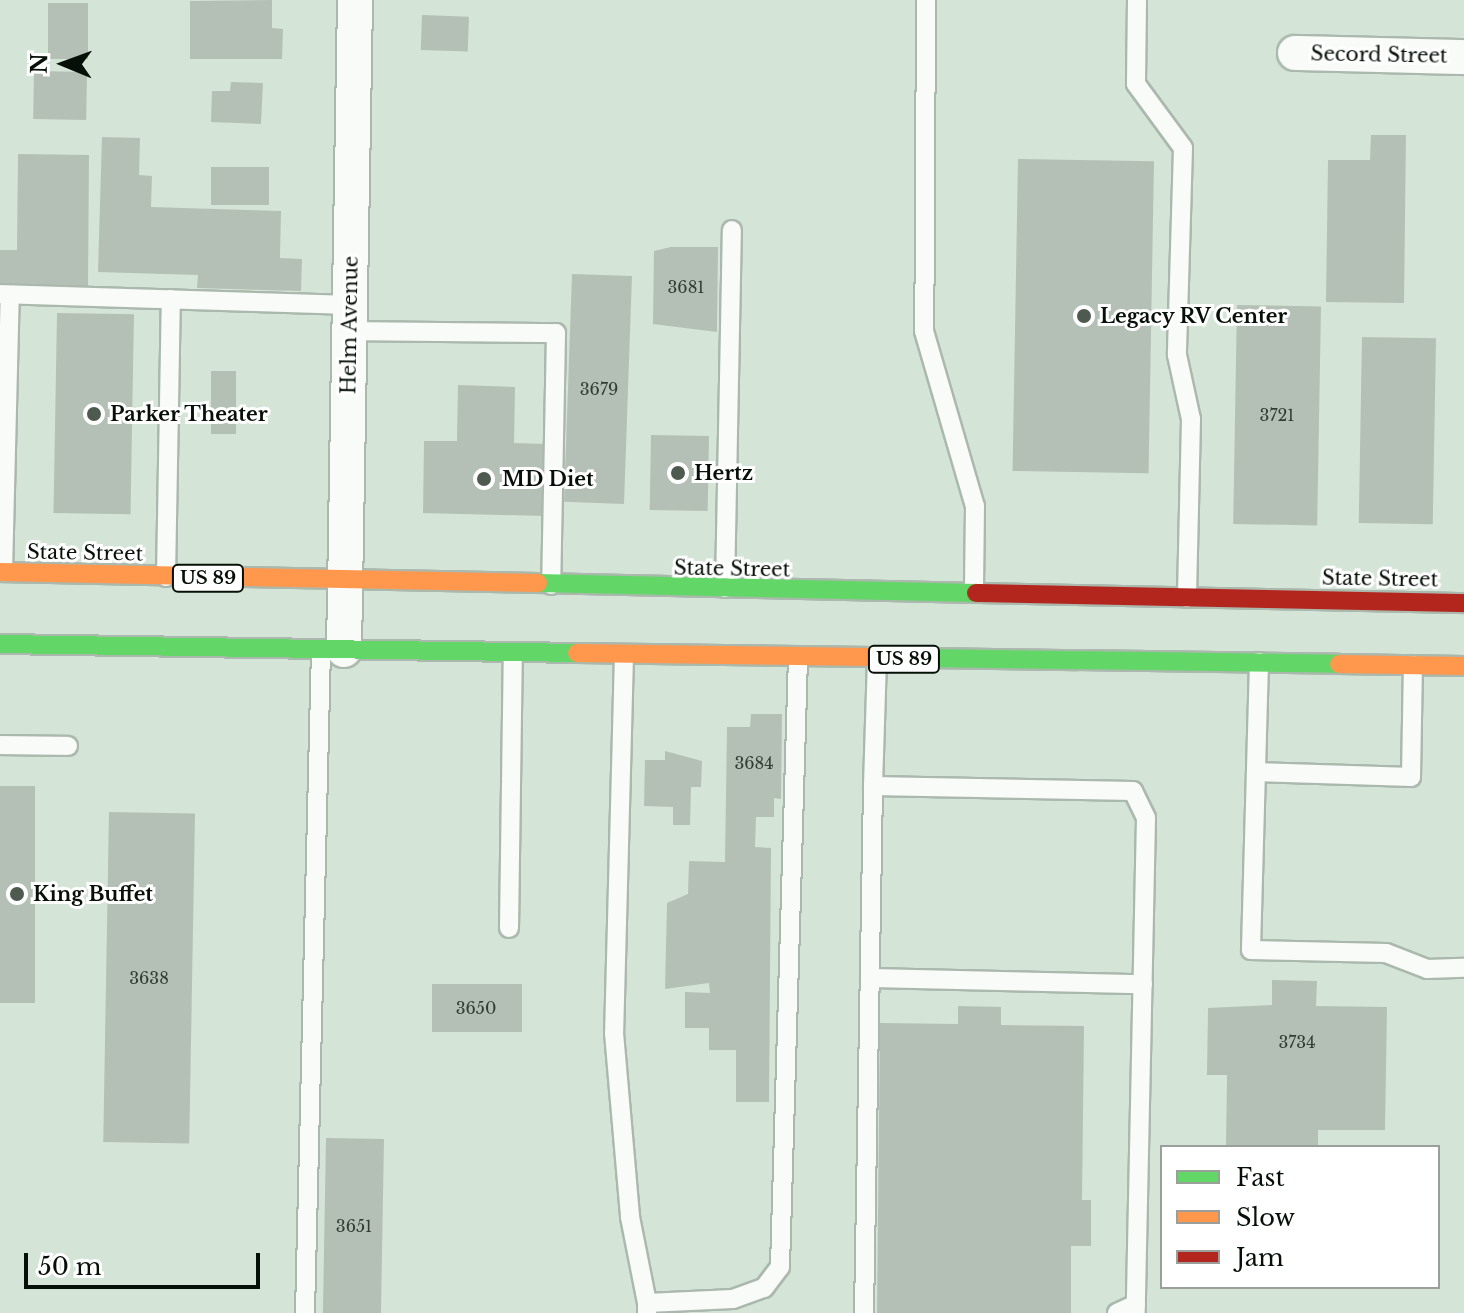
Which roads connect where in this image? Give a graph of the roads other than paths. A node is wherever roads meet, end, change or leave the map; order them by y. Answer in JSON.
{"nodes":[{"id":1,"x":355,"y":0,"type":"edge"},
{"id":2,"x":926,"y":0,"type":"edge"},
{"id":3,"x":1137,"y":0,"type":"edge"},
{"id":4,"x":1295,"y":53,"type":"dead end"},
{"id":5,"x":1464,"y":57,"type":"edge"},
{"id":6,"x":732,"y":230,"type":"dead end"},
{"id":7,"x":5,"y":294,"type":"edge"},
{"id":8,"x":171,"y":299,"type":"junction"},
{"id":9,"x":350,"y":318,"type":"junction"},
{"id":10,"x":2,"y":572,"type":"edge"},
{"id":11,"x":166,"y":577,"type":"junction"},
{"id":12,"x":345,"y":581,"type":"junction"},
{"id":13,"x":551,"y":588,"type":"junction"},
{"id":14,"x":725,"y":590,"type":"junction"},
{"id":15,"x":974,"y":595,"type":"junction"},
{"id":16,"x":1187,"y":598,"type":"junction"},
{"id":17,"x":1464,"y":603,"type":"edge"},
{"id":18,"x":0,"y":644,"type":"edge"},
{"id":19,"x":332,"y":649,"type":"junction"},
{"id":20,"x":513,"y":652,"type":"junction"},
{"id":21,"x":624,"y":655,"type":"junction"},
{"id":22,"x":798,"y":658,"type":"junction"},
{"id":23,"x":877,"y":659,"type":"junction"},
{"id":24,"x":1259,"y":662,"type":"junction"},
{"id":25,"x":1413,"y":665,"type":"junction"},
{"id":26,"x":1464,"y":666,"type":"edge"},
{"id":27,"x":0,"y":745,"type":"edge"},
{"id":28,"x":68,"y":746,"type":"dead end"},
{"id":29,"x":1256,"y":772,"type":"junction"},
{"id":30,"x":873,"y":786,"type":"junction"},
{"id":31,"x":509,"y":928,"type":"dead end"},
{"id":32,"x":1464,"y":968,"type":"edge"},
{"id":33,"x":870,"y":978,"type":"junction"},
{"id":34,"x":1143,"y":984,"type":"junction"},
{"id":35,"x":647,"y":1308,"type":"edge"},
{"id":36,"x":1136,"y":1308,"type":"edge"},
{"id":37,"x":305,"y":1313,"type":"edge"},
{"id":38,"x":864,"y":1313,"type":"edge"},
{"id":39,"x":1117,"y":1313,"type":"edge"}],
"edges":[{"from":1,"to":9,"type":"street","name":"Helm Avenue"},
{"from":2,"to":15,"type":"lane"},
{"from":3,"to":16,"type":"lane"},
{"from":4,"to":5,"type":"street","name":"Secord Street"},
{"from":6,"to":14,"type":"lane"},
{"from":7,"to":8,"type":"lane"},
{"from":7,"to":10,"type":"lane"},
{"from":8,"to":9,"type":"lane"},
{"from":8,"to":11,"type":"lane"},
{"from":9,"to":12,"type":"street","name":"Helm Avenue"},
{"from":9,"to":13,"type":"lane"},
{"from":10,"to":11,"type":"main road","name":"State Street","number":"US 89"},
{"from":11,"to":12,"type":"main road","name":"State Street","number":"US 89"},
{"from":12,"to":13,"type":"main road","name":"State Street","number":"US 89"},
{"from":12,"to":19,"type":"street","name":"Helm Avenue"},
{"from":13,"to":14,"type":"main road","name":"State Street","number":"US 89"},
{"from":14,"to":15,"type":"main road","name":"State Street","number":"US 89"},
{"from":15,"to":16,"type":"main road","name":"State Street","number":"US 89"},
{"from":16,"to":17,"type":"main road","name":"State Street","number":"US 89"},
{"from":18,"to":19,"type":"main road","number":"US 89"},
{"from":19,"to":20,"type":"main road","number":"US 89"},
{"from":19,"to":37,"type":"lane"},
{"from":20,"to":21,"type":"main road","number":"US 89"},
{"from":20,"to":31,"type":"lane"},
{"from":21,"to":22,"type":"main road","number":"US 89"},
{"from":21,"to":35,"type":"lane"},
{"from":22,"to":23,"type":"main road","number":"US 89"},
{"from":22,"to":35,"type":"lane"},
{"from":23,"to":24,"type":"main road","number":"US 89"},
{"from":23,"to":30,"type":"lane"},
{"from":24,"to":25,"type":"main road","number":"US 89"},
{"from":24,"to":29,"type":"lane"},
{"from":25,"to":26,"type":"main road","number":"US 89"},
{"from":25,"to":29,"type":"lane"},
{"from":27,"to":28,"type":"lane"},
{"from":29,"to":32,"type":"lane"},
{"from":30,"to":33,"type":"lane"},
{"from":30,"to":34,"type":"lane"},
{"from":33,"to":34,"type":"lane"},
{"from":33,"to":38,"type":"lane"},
{"from":34,"to":36,"type":"lane"},
{"from":36,"to":39,"type":"lane"}]}
